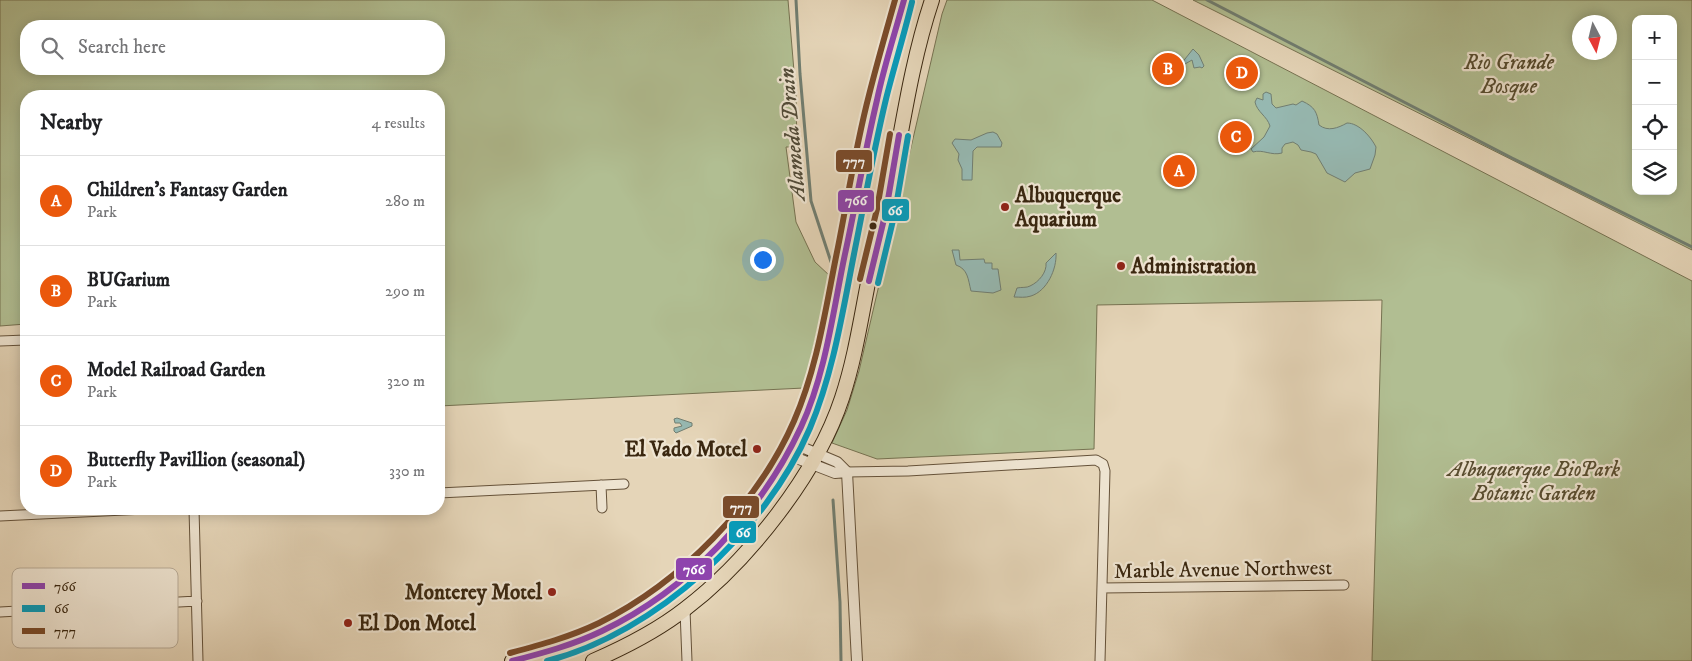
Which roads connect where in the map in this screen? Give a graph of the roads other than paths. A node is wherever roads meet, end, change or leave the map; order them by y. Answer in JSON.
{"nodes":[{"id":1,"x":904,"y":0,"type":"edge"},
{"id":2,"x":932,"y":0,"type":"edge"},
{"id":3,"x":20,"y":340,"type":"edge"},
{"id":4,"x":0,"y":341,"type":"edge"},
{"id":5,"x":789,"y":449,"type":"junction"},
{"id":6,"x":814,"y":459,"type":"junction"},
{"id":7,"x":847,"y":472,"type":"junction"},
{"id":8,"x":624,"y":484,"type":"dead end"},
{"id":9,"x":601,"y":485,"type":"junction"},
{"id":10,"x":445,"y":493,"type":"edge"},
{"id":11,"x":602,"y":508,"type":"dead end"},
{"id":12,"x":21,"y":515,"type":"edge"},
{"id":13,"x":194,"y":515,"type":"edge"},
{"id":14,"x":0,"y":516,"type":"edge"},
{"id":15,"x":1344,"y":585,"type":"dead end"},
{"id":16,"x":1102,"y":588,"type":"junction"},
{"id":17,"x":197,"y":601,"type":"junction"},
{"id":18,"x":178,"y":602,"type":"edge"},
{"id":19,"x":685,"y":610,"type":"junction"},
{"id":20,"x":198,"y":661,"type":"edge"},
{"id":21,"x":512,"y":661,"type":"edge"},
{"id":22,"x":593,"y":661,"type":"edge"},
{"id":23,"x":687,"y":661,"type":"edge"},
{"id":24,"x":857,"y":661,"type":"edge"},
{"id":25,"x":1100,"y":661,"type":"edge"}],
"edges":[{"from":1,"to":5,"type":"main road"},
{"from":2,"to":6,"type":"main road"},
{"from":3,"to":4,"type":"street"},
{"from":5,"to":6,"type":"street"},
{"from":5,"to":21,"type":"main road"},
{"from":6,"to":7,"type":"street"},
{"from":6,"to":19,"type":"main road"},
{"from":7,"to":16,"type":"street"},
{"from":7,"to":24,"type":"street"},
{"from":8,"to":9,"type":"street"},
{"from":9,"to":10,"type":"street"},
{"from":9,"to":11,"type":"street"},
{"from":12,"to":14,"type":"street"},
{"from":13,"to":17,"type":"street"},
{"from":15,"to":16,"type":"street","name":"Marble Avenue Northwest"},
{"from":16,"to":25,"type":"street"},
{"from":17,"to":18,"type":"street"},
{"from":17,"to":20,"type":"street"},
{"from":19,"to":22,"type":"main road"},
{"from":19,"to":23,"type":"street"}]}
